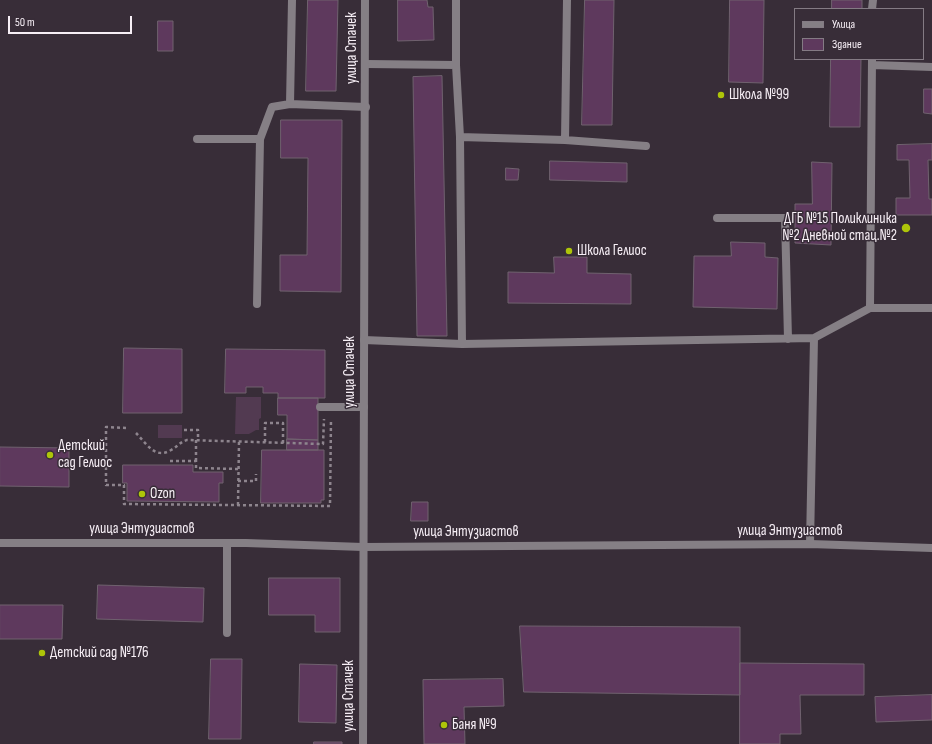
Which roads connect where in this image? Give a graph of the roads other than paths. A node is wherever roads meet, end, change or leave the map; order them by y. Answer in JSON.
{"nodes":[{"id":1,"x":292,"y":0,"type":"edge"},
{"id":2,"x":366,"y":0,"type":"edge"},
{"id":3,"x":456,"y":0,"type":"edge"},
{"id":4,"x":567,"y":0,"type":"edge"},
{"id":5,"x":872,"y":62,"type":"edge"},
{"id":6,"x":366,"y":64,"type":"junction"},
{"id":7,"x":456,"y":65,"type":"junction"},
{"id":8,"x":932,"y":67,"type":"edge"},
{"id":9,"x":290,"y":104,"type":"junction"},
{"id":10,"x":366,"y":106,"type":"junction"},
{"id":11,"x":460,"y":137,"type":"junction"},
{"id":12,"x":197,"y":139,"type":"dead end"},
{"id":13,"x":260,"y":139,"type":"junction"},
{"id":14,"x":565,"y":140,"type":"junction"},
{"id":15,"x":646,"y":146,"type":"dead end"},
{"id":16,"x":717,"y":218,"type":"dead end"},
{"id":17,"x":257,"y":304,"type":"dead end"},
{"id":18,"x":870,"y":308,"type":"junction"},
{"id":19,"x":932,"y":308,"type":"edge"},
{"id":20,"x":814,"y":338,"type":"junction"},
{"id":21,"x":788,"y":339,"type":"junction"},
{"id":22,"x":364,"y":340,"type":"junction"},
{"id":23,"x":462,"y":344,"type":"junction"},
{"id":24,"x":364,"y":406,"type":"junction"},
{"id":25,"x":325,"y":407,"type":"road end"},
{"id":26,"x":0,"y":543,"type":"edge"},
{"id":27,"x":227,"y":543,"type":"junction"},
{"id":28,"x":810,"y":544,"type":"junction"},
{"id":29,"x":363,"y":547,"type":"junction"},
{"id":30,"x":932,"y":548,"type":"edge"},
{"id":31,"x":227,"y":633,"type":"dead end"},
{"id":32,"x":363,"y":744,"type":"edge"}],
"edges":[{"from":1,"to":9,"type":"street"},
{"from":2,"to":6,"type":"street","name":"улица Стачек"},
{"from":3,"to":7,"type":"street"},
{"from":4,"to":14,"type":"street"},
{"from":5,"to":8,"type":"street"},
{"from":5,"to":18,"type":"street"},
{"from":6,"to":7,"type":"street"},
{"from":6,"to":10,"type":"street","name":"улица Стачек"},
{"from":7,"to":11,"type":"street"},
{"from":9,"to":10,"type":"street"},
{"from":9,"to":13,"type":"street"},
{"from":10,"to":22,"type":"street","name":"улица Стачек"},
{"from":11,"to":14,"type":"street"},
{"from":11,"to":23,"type":"street"},
{"from":12,"to":13,"type":"street"},
{"from":13,"to":17,"type":"street"},
{"from":14,"to":15,"type":"street"},
{"from":16,"to":21,"type":"street"},
{"from":18,"to":19,"type":"street"},
{"from":18,"to":20,"type":"street"},
{"from":20,"to":21,"type":"street"},
{"from":20,"to":28,"type":"street"},
{"from":21,"to":23,"type":"street"},
{"from":22,"to":23,"type":"street"},
{"from":22,"to":24,"type":"street","name":"улица Стачек"},
{"from":24,"to":25,"type":"street"},
{"from":24,"to":29,"type":"street","name":"улица Стачек"},
{"from":26,"to":27,"type":"street","name":"улица Энтузиастов"},
{"from":27,"to":29,"type":"street","name":"улица Энтузиастов"},
{"from":27,"to":31,"type":"street"},
{"from":28,"to":29,"type":"street","name":"улица Энтузиастов"},
{"from":28,"to":30,"type":"street","name":"улица Энтузиастов"},
{"from":29,"to":32,"type":"street","name":"улица Стачек"}]}
